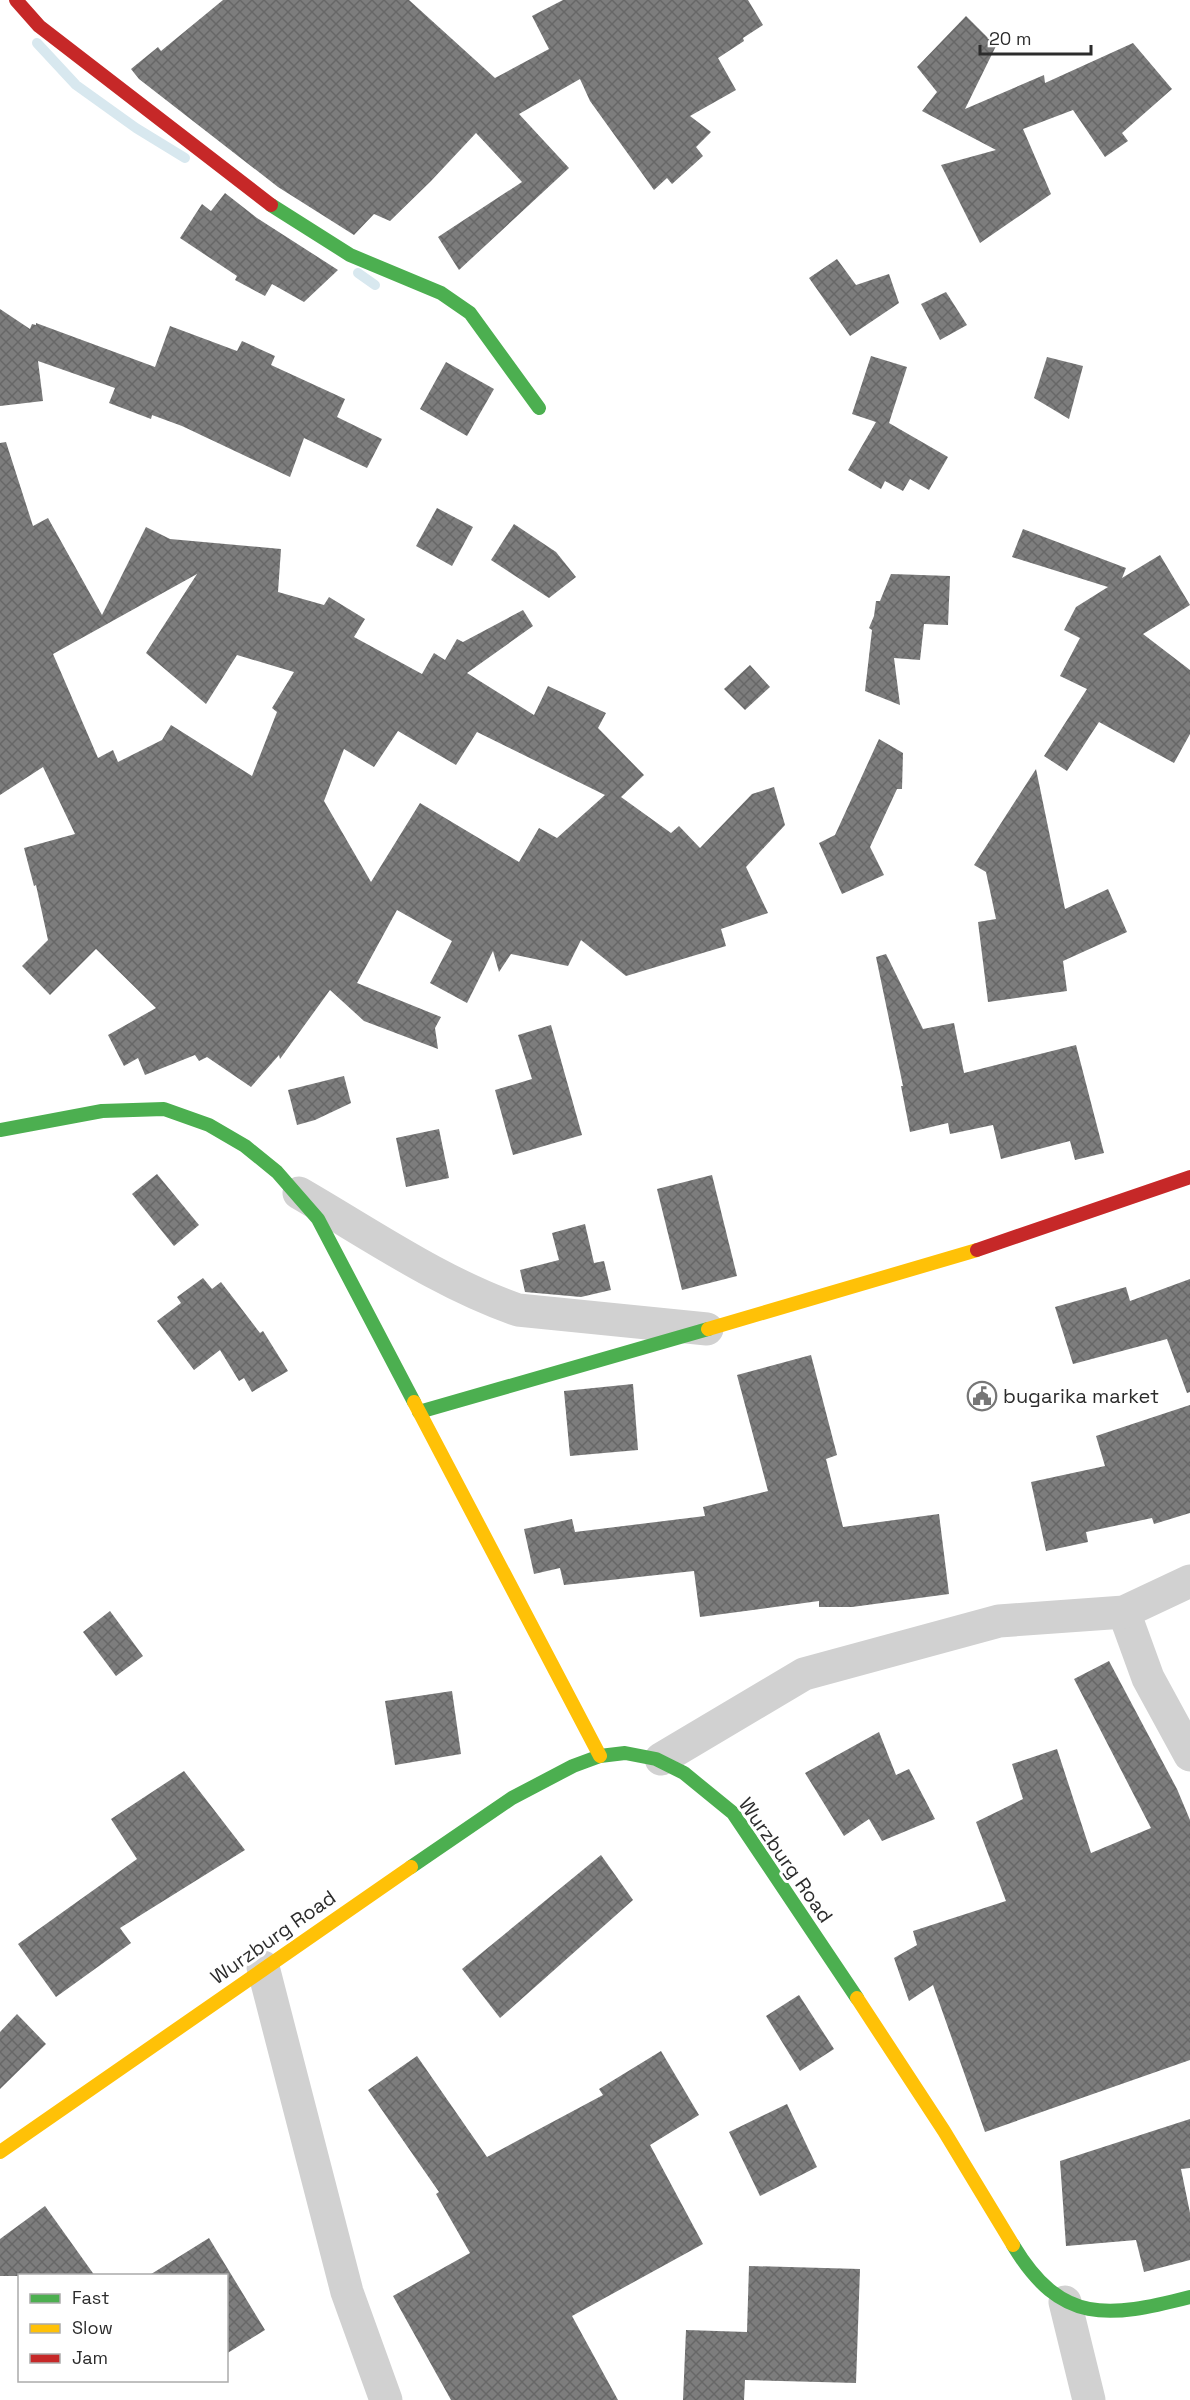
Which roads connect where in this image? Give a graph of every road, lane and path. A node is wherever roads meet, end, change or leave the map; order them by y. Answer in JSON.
{"nodes":[{"id":1,"x":16,"y":0,"type":"edge"},
{"id":2,"x":539,"y":408,"type":"dead end"},
{"id":3,"x":0,"y":1130,"type":"edge"},
{"id":4,"x":1190,"y":1176,"type":"edge"},
{"id":5,"x":299,"y":1193,"type":"junction"},
{"id":6,"x":710,"y":1330,"type":"junction"},
{"id":7,"x":419,"y":1412,"type":"junction"},
{"id":8,"x":1190,"y":1581,"type":"edge"},
{"id":9,"x":1124,"y":1612,"type":"junction"},
{"id":10,"x":1190,"y":1755,"type":"edge"},
{"id":11,"x":600,"y":1756,"type":"junction"},
{"id":12,"x":661,"y":1759,"type":"junction"},
{"id":13,"x":263,"y":1967,"type":"junction"},
{"id":14,"x":3,"y":2145,"type":"edge"},
{"id":15,"x":1190,"y":2297,"type":"edge"},
{"id":16,"x":1065,"y":2302,"type":"junction"},
{"id":17,"x":386,"y":2400,"type":"edge"},
{"id":18,"x":1089,"y":2400,"type":"edge"}],
"edges":[{"from":1,"to":2,"type":"street"},
{"from":3,"to":5,"type":"street"},
{"from":4,"to":6,"type":"street"},
{"from":5,"to":6,"type":"street"},
{"from":5,"to":7,"type":"street"},
{"from":6,"to":7,"type":"street"},
{"from":7,"to":11,"type":"street"},
{"from":8,"to":9,"type":"street"},
{"from":9,"to":10,"type":"street"},
{"from":9,"to":12,"type":"street"},
{"from":11,"to":12,"type":"street","name":"Wurzburg Road"},
{"from":11,"to":13,"type":"street","name":"Wurzburg Road"},
{"from":12,"to":16,"type":"street","name":"Wurzburg Road"},
{"from":13,"to":14,"type":"street","name":"Wurzburg Road"},
{"from":13,"to":17,"type":"street"},
{"from":15,"to":16,"type":"street","name":"Wurzburg Road"},
{"from":16,"to":18,"type":"street"}]}
